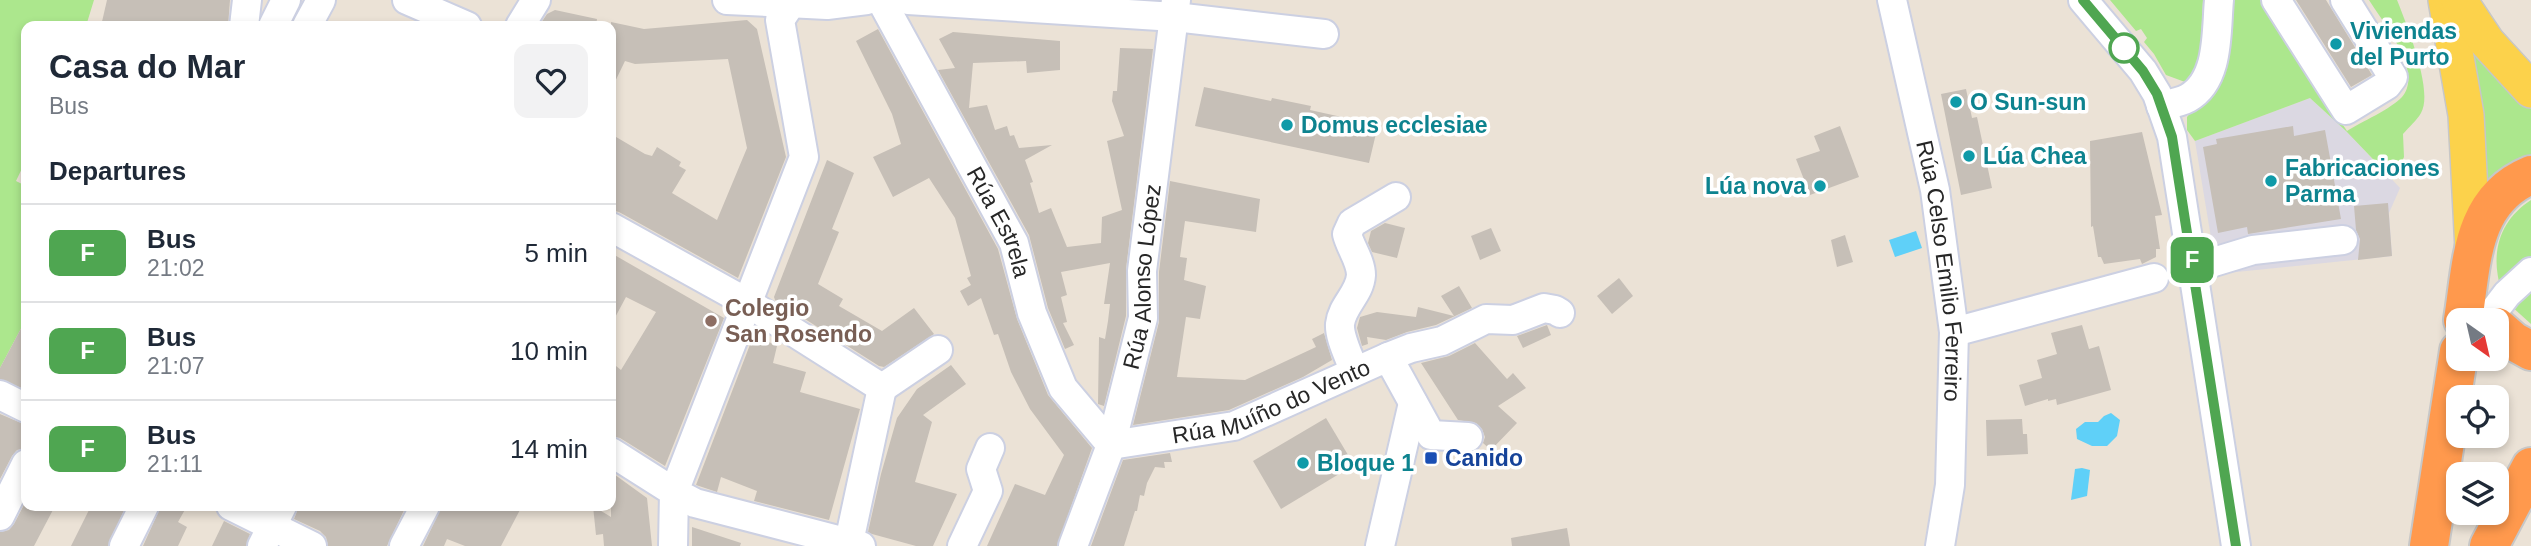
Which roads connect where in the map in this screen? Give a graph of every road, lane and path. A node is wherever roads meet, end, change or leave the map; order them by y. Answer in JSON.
{"nodes":[{"id":1,"x":247,"y":0,"type":"edge"},
{"id":2,"x":286,"y":0,"type":"edge"},
{"id":3,"x":321,"y":0,"type":"edge"},
{"id":4,"x":407,"y":0,"type":"edge"},
{"id":5,"x":536,"y":0,"type":"edge"},
{"id":6,"x":727,"y":0,"type":"edge"},
{"id":7,"x":867,"y":0,"type":"edge"},
{"id":8,"x":881,"y":0,"type":"edge"},
{"id":9,"x":908,"y":0,"type":"edge"},
{"id":10,"x":1892,"y":0,"type":"edge"},
{"id":11,"x":2083,"y":0,"type":"edge"},
{"id":12,"x":2219,"y":0,"type":"edge"},
{"id":13,"x":2276,"y":0,"type":"edge"},
{"id":14,"x":2345,"y":0,"type":"edge"},
{"id":15,"x":2446,"y":0,"type":"edge"},
{"id":16,"x":2459,"y":0,"type":"edge"},
{"id":17,"x":790,"y":5,"type":"junction"},
{"id":18,"x":1176,"y":8,"type":"edge"},
{"id":19,"x":245,"y":21,"type":"edge"},
{"id":20,"x":276,"y":21,"type":"edge"},
{"id":21,"x":310,"y":21,"type":"edge"},
{"id":22,"x":455,"y":21,"type":"edge"},
{"id":23,"x":523,"y":21,"type":"edge"},
{"id":24,"x":1324,"y":34,"type":"dead end"},
{"id":25,"x":2531,"y":90,"type":"edge"},
{"id":26,"x":2161,"y":106,"type":"junction"},
{"id":27,"x":2531,"y":175,"type":"edge"},
{"id":28,"x":1396,"y":197,"type":"dead end"},
{"id":29,"x":616,"y":230,"type":"edge"},
{"id":30,"x":2343,"y":240,"type":"dead end"},
{"id":31,"x":2473,"y":258,"type":"junction"},
{"id":32,"x":2194,"y":268,"type":"junction"},
{"id":33,"x":2531,"y":272,"type":"edge"},
{"id":34,"x":2154,"y":278,"type":"dead end"},
{"id":35,"x":748,"y":303,"type":"junction"},
{"id":36,"x":2483,"y":308,"type":"edge"},
{"id":37,"x":2496,"y":308,"type":"edge"},
{"id":38,"x":1560,"y":313,"type":"dead end"},
{"id":39,"x":1954,"y":332,"type":"junction"},
{"id":40,"x":2510,"y":339,"type":"edge"},
{"id":41,"x":938,"y":350,"type":"dead end"},
{"id":42,"x":2531,"y":351,"type":"edge"},
{"id":43,"x":1388,"y":357,"type":"junction"},
{"id":44,"x":1354,"y":371,"type":"junction"},
{"id":45,"x":2458,"y":374,"type":"edge"},
{"id":46,"x":882,"y":388,"type":"junction"},
{"id":47,"x":0,"y":396,"type":"edge"},
{"id":48,"x":1413,"y":403,"type":"junction"},
{"id":49,"x":21,"y":406,"type":"edge"},
{"id":50,"x":1468,"y":437,"type":"dead end"},
{"id":51,"x":1111,"y":445,"type":"junction"},
{"id":52,"x":990,"y":448,"type":"dead end"},
{"id":53,"x":616,"y":455,"type":"edge"},
{"id":54,"x":2531,"y":467,"type":"edge"},
{"id":55,"x":21,"y":474,"type":"edge"},
{"id":56,"x":674,"y":492,"type":"junction"},
{"id":57,"x":142,"y":511,"type":"edge"},
{"id":58,"x":241,"y":511,"type":"edge"},
{"id":59,"x":422,"y":511,"type":"edge"},
{"id":60,"x":0,"y":516,"type":"edge"},
{"id":61,"x":272,"y":526,"type":"edge"},
{"id":62,"x":855,"y":544,"type":"edge"},
{"id":63,"x":124,"y":546,"type":"edge"},
{"id":64,"x":312,"y":546,"type":"edge"},
{"id":65,"x":404,"y":546,"type":"edge"},
{"id":66,"x":673,"y":546,"type":"edge"},
{"id":67,"x":962,"y":546,"type":"edge"},
{"id":68,"x":1073,"y":546,"type":"edge"},
{"id":69,"x":1380,"y":546,"type":"edge"},
{"id":70,"x":1940,"y":546,"type":"edge"},
{"id":71,"x":2236,"y":546,"type":"edge"},
{"id":72,"x":2429,"y":546,"type":"edge"},
{"id":73,"x":2489,"y":546,"type":"edge"}],
"edges":[{"from":1,"to":19,"type":"street"},
{"from":2,"to":20,"type":"street"},
{"from":3,"to":21,"type":"street"},
{"from":4,"to":22,"type":"street"},
{"from":5,"to":23,"type":"street"},
{"from":6,"to":17,"type":"street"},
{"from":7,"to":17,"type":"street"},
{"from":8,"to":51,"type":"street","name":"Rúa Estrela"},
{"from":9,"to":18,"type":"street"},
{"from":10,"to":39,"type":"street","name":"Rúa Celso Emilio Ferreiro"},
{"from":11,"to":26,"type":"street"},
{"from":12,"to":26,"type":"street"},
{"from":13,"to":14,"type":"street"},
{"from":15,"to":31,"type":"main road"},
{"from":16,"to":25,"type":"main road"},
{"from":17,"to":35,"type":"street"},
{"from":18,"to":24,"type":"street"},
{"from":18,"to":51,"type":"street","name":"Rúa Alonso López"},
{"from":26,"to":32,"type":"street"},
{"from":27,"to":31,"type":"highway"},
{"from":28,"to":44,"type":"street"},
{"from":29,"to":35,"type":"street"},
{"from":30,"to":32,"type":"street"},
{"from":31,"to":36,"type":"highway"},
{"from":32,"to":71,"type":"street"},
{"from":33,"to":37,"type":"street"},
{"from":34,"to":39,"type":"street"},
{"from":35,"to":46,"type":"street"},
{"from":35,"to":56,"type":"street"},
{"from":38,"to":43,"type":"street"},
{"from":39,"to":70,"type":"street","name":"Rúa Celso Emilio Ferreiro"},
{"from":40,"to":42,"type":"highway"},
{"from":41,"to":46,"type":"street"},
{"from":43,"to":44,"type":"street","name":"Rúa Muíño do Vento"},
{"from":43,"to":48,"type":"street","name":"Rúa Muíño do Vento"},
{"from":44,"to":51,"type":"street","name":"Rúa Muíño do Vento"},
{"from":45,"to":72,"type":"highway"},
{"from":46,"to":62,"type":"street"},
{"from":47,"to":49,"type":"street"},
{"from":48,"to":50,"type":"street","name":"Rúa Muíño do Vento"},
{"from":48,"to":69,"type":"street"},
{"from":51,"to":68,"type":"street","name":"Rúa Alonso López"},
{"from":52,"to":67,"type":"street"},
{"from":53,"to":56,"type":"street"},
{"from":54,"to":73,"type":"highway"},
{"from":55,"to":60,"type":"street"},
{"from":56,"to":62,"type":"street"},
{"from":56,"to":66,"type":"street"},
{"from":57,"to":63,"type":"street"},
{"from":58,"to":61,"type":"street"},
{"from":59,"to":65,"type":"street"},
{"from":61,"to":64,"type":"street"}]}
